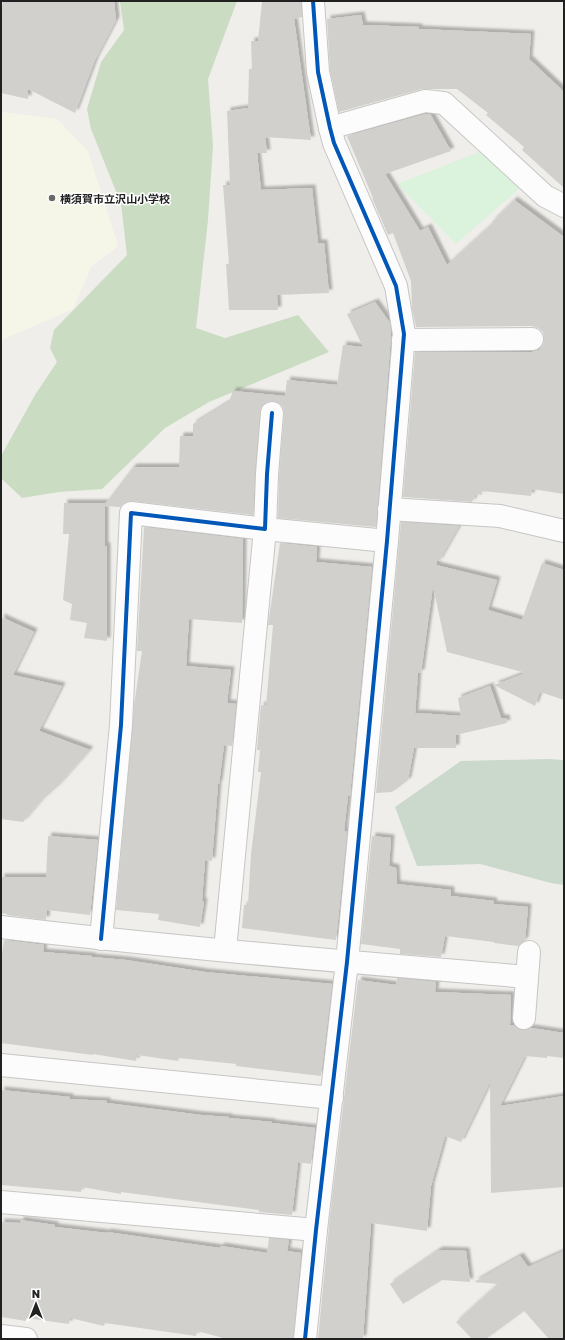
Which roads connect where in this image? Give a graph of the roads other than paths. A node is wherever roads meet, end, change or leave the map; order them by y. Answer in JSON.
{"nodes":[{"id":1,"x":312,"y":1,"type":"edge"},
{"id":2,"x":330,"y":128,"type":"junction"},
{"id":3,"x":564,"y":206,"type":"edge"},
{"id":4,"x":532,"y":339,"type":"dead end"},
{"id":5,"x":403,"y":340,"type":"junction"},
{"id":6,"x":272,"y":413,"type":"dead end"},
{"id":7,"x":389,"y":509,"type":"junction"},
{"id":8,"x":265,"y":529,"type":"junction"},
{"id":9,"x":564,"y":531,"type":"edge"},
{"id":10,"x":387,"y":541,"type":"junction"},
{"id":11,"x":1,"y":927,"type":"edge"},
{"id":12,"x":101,"y":939,"type":"junction"},
{"id":13,"x":225,"y":950,"type":"junction"},
{"id":14,"x":529,"y":952,"type":"dead end"},
{"id":15,"x":347,"y":962,"type":"junction"},
{"id":16,"x":527,"y":978,"type":"junction"},
{"id":17,"x":524,"y":1018,"type":"dead end"},
{"id":18,"x":1,"y":1065,"type":"edge"},
{"id":19,"x":332,"y":1098,"type":"junction"},
{"id":20,"x":1,"y":1202,"type":"edge"},
{"id":21,"x":316,"y":1230,"type":"junction"},
{"id":22,"x":305,"y":1339,"type":"edge"}],
"edges":[{"from":1,"to":2,"type":"street"},
{"from":2,"to":3,"type":"street"},
{"from":2,"to":5,"type":"street"},
{"from":4,"to":5,"type":"street"},
{"from":5,"to":7,"type":"street"},
{"from":6,"to":8,"type":"street"},
{"from":7,"to":9,"type":"street"},
{"from":7,"to":10,"type":"street"},
{"from":8,"to":10,"type":"street"},
{"from":8,"to":12,"type":"street"},
{"from":8,"to":13,"type":"street"},
{"from":10,"to":15,"type":"street"},
{"from":11,"to":12,"type":"street"},
{"from":12,"to":13,"type":"street"},
{"from":13,"to":15,"type":"street"},
{"from":14,"to":16,"type":"street"},
{"from":15,"to":16,"type":"street"},
{"from":15,"to":19,"type":"street"},
{"from":16,"to":17,"type":"street"},
{"from":18,"to":19,"type":"street"},
{"from":19,"to":21,"type":"street"},
{"from":20,"to":21,"type":"street"},
{"from":21,"to":22,"type":"street"}]}
